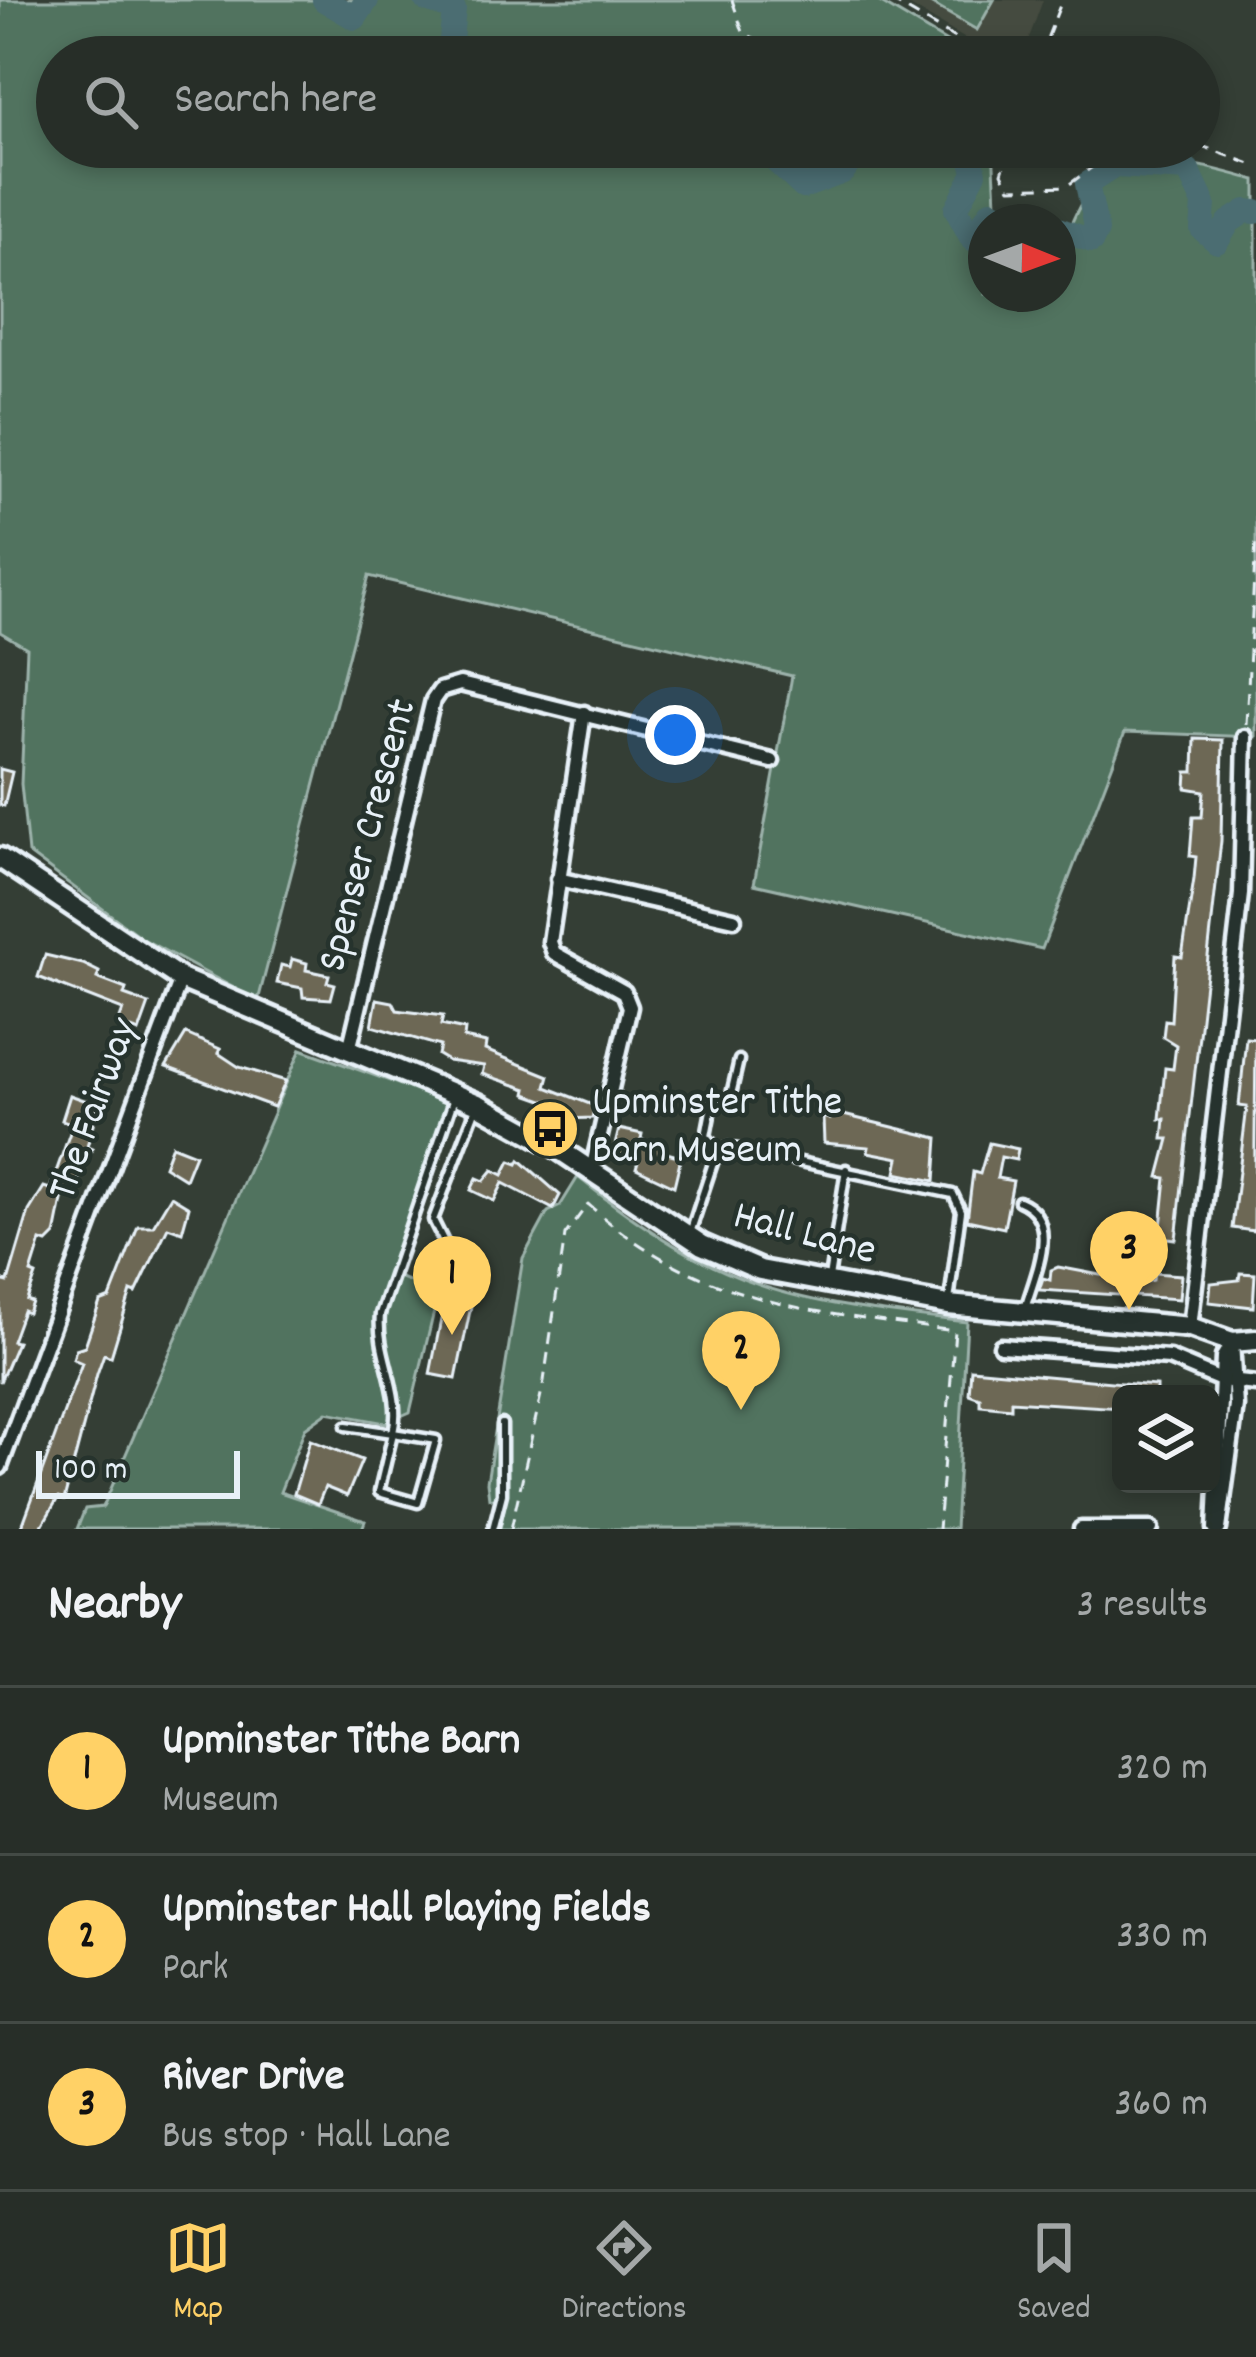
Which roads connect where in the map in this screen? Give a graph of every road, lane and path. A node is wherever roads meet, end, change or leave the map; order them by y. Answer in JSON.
{"nodes":[{"id":1,"x":732,"y":0,"type":"edge"},
{"id":2,"x":890,"y":0,"type":"edge"},
{"id":3,"x":1062,"y":0,"type":"edge"},
{"id":4,"x":750,"y":36,"type":"edge"},
{"id":5,"x":951,"y":36,"type":"edge"},
{"id":6,"x":1048,"y":36,"type":"edge"},
{"id":7,"x":1220,"y":153,"type":"edge"},
{"id":8,"x":1256,"y":166,"type":"edge"},
{"id":9,"x":1004,"y":168,"type":"edge"},
{"id":10,"x":1091,"y":168,"type":"edge"},
{"id":11,"x":1256,"y":540,"type":"edge"},
{"id":12,"x":584,"y":713,"type":"junction"},
{"id":13,"x":1244,"y":737,"type":"joint"},
{"id":14,"x":772,"y":761,"type":"dead end"},
{"id":15,"x":0,"y":857,"type":"edge"},
{"id":16,"x":558,"y":879,"type":"junction"},
{"id":17,"x":734,"y":919,"type":"dead end"},
{"id":18,"x":181,"y":979,"type":"junction"},
{"id":19,"x":349,"y":1050,"type":"junction"},
{"id":20,"x":739,"y":1060,"type":"dead end"},
{"id":21,"x":456,"y":1095,"type":"junction"},
{"id":22,"x":478,"y":1104,"type":"junction"},
{"id":23,"x":719,"y":1153,"type":"junction"},
{"id":24,"x":846,"y":1169,"type":"junction"},
{"id":25,"x":592,"y":1170,"type":"junction"},
{"id":26,"x":1019,"y":1201,"type":"dead end"},
{"id":27,"x":605,"y":1204,"type":"dead end"},
{"id":28,"x":603,"y":1217,"type":"junction"},
{"id":29,"x":689,"y":1237,"type":"junction"},
{"id":30,"x":470,"y":1262,"type":"dead end"},
{"id":31,"x":828,"y":1286,"type":"junction"},
{"id":32,"x":956,"y":1310,"type":"junction"},
{"id":33,"x":1024,"y":1311,"type":"junction"},
{"id":34,"x":1190,"y":1327,"type":"junction"},
{"id":35,"x":956,"y":1331,"type":"junction"},
{"id":36,"x":1256,"y":1340,"type":"edge"},
{"id":37,"x":1232,"y":1342,"type":"junction"},
{"id":38,"x":1001,"y":1346,"type":"dead end"},
{"id":39,"x":1221,"y":1380,"type":"junction"},
{"id":40,"x":1237,"y":1382,"type":"junction"},
{"id":41,"x":1256,"y":1384,"type":"edge"},
{"id":42,"x":502,"y":1424,"type":"dead end"},
{"id":43,"x":346,"y":1426,"type":"dead end"},
{"id":44,"x":393,"y":1433,"type":"junction"},
{"id":45,"x":0,"y":1467,"type":"edge"},
{"id":46,"x":493,"y":1529,"type":"edge"},
{"id":47,"x":512,"y":1529,"type":"edge"},
{"id":48,"x":938,"y":1529,"type":"edge"},
{"id":49,"x":1081,"y":1529,"type":"edge"},
{"id":50,"x":1151,"y":1529,"type":"edge"},
{"id":51,"x":1217,"y":1529,"type":"edge"}],
"edges":[{"from":1,"to":4,"type":"path"},
{"from":2,"to":5,"type":"path"},
{"from":3,"to":6,"type":"path"},
{"from":7,"to":8,"type":"path"},
{"from":9,"to":10,"type":"path"},
{"from":11,"to":13,"type":"path"},
{"from":12,"to":14,"type":"street","name":"Spenser Crescent"},
{"from":12,"to":16,"type":"street"},
{"from":12,"to":19,"type":"street","name":"Spenser Crescent"},
{"from":13,"to":34,"type":"street"},
{"from":15,"to":18,"type":"street","name":"Hall Lane"},
{"from":16,"to":17,"type":"street"},
{"from":16,"to":25,"type":"street"},
{"from":18,"to":19,"type":"street","name":"Hall Lane"},
{"from":18,"to":45,"type":"street","name":"The Fairway"},
{"from":19,"to":21,"type":"street","name":"Hall Lane"},
{"from":20,"to":23,"type":"lane"},
{"from":21,"to":22,"type":"street","name":"Hall Lane"},
{"from":21,"to":44,"type":"lane"},
{"from":22,"to":25,"type":"street","name":"Hall Lane"},
{"from":22,"to":30,"type":"lane"},
{"from":23,"to":24,"type":"lane"},
{"from":23,"to":29,"type":"lane"},
{"from":24,"to":31,"type":"lane"},
{"from":24,"to":32,"type":"lane"},
{"from":25,"to":29,"type":"street","name":"Hall Lane"},
{"from":26,"to":33,"type":"lane"},
{"from":27,"to":28,"type":"path"},
{"from":28,"to":35,"type":"path"},
{"from":28,"to":47,"type":"path"},
{"from":29,"to":31,"type":"street","name":"Hall Lane"},
{"from":31,"to":32,"type":"street","name":"Hall Lane"},
{"from":32,"to":33,"type":"street","name":"Hall Lane"},
{"from":32,"to":35,"type":"path"},
{"from":33,"to":34,"type":"street","name":"Hall Lane"},
{"from":34,"to":37,"type":"street","name":"Hall Lane"},
{"from":35,"to":48,"type":"path"},
{"from":36,"to":37,"type":"street","name":"Hall Lane"},
{"from":37,"to":39,"type":"street"},
{"from":37,"to":40,"type":"street"},
{"from":38,"to":39,"type":"street"},
{"from":39,"to":40,"type":"street"},
{"from":39,"to":51,"type":"street"},
{"from":40,"to":41,"type":"street"},
{"from":40,"to":51,"type":"street"},
{"from":42,"to":46,"type":"lane"},
{"from":43,"to":44,"type":"lane"},
{"from":44,"to":44,"type":"lane"},
{"from":49,"to":50,"type":"street"}]}
